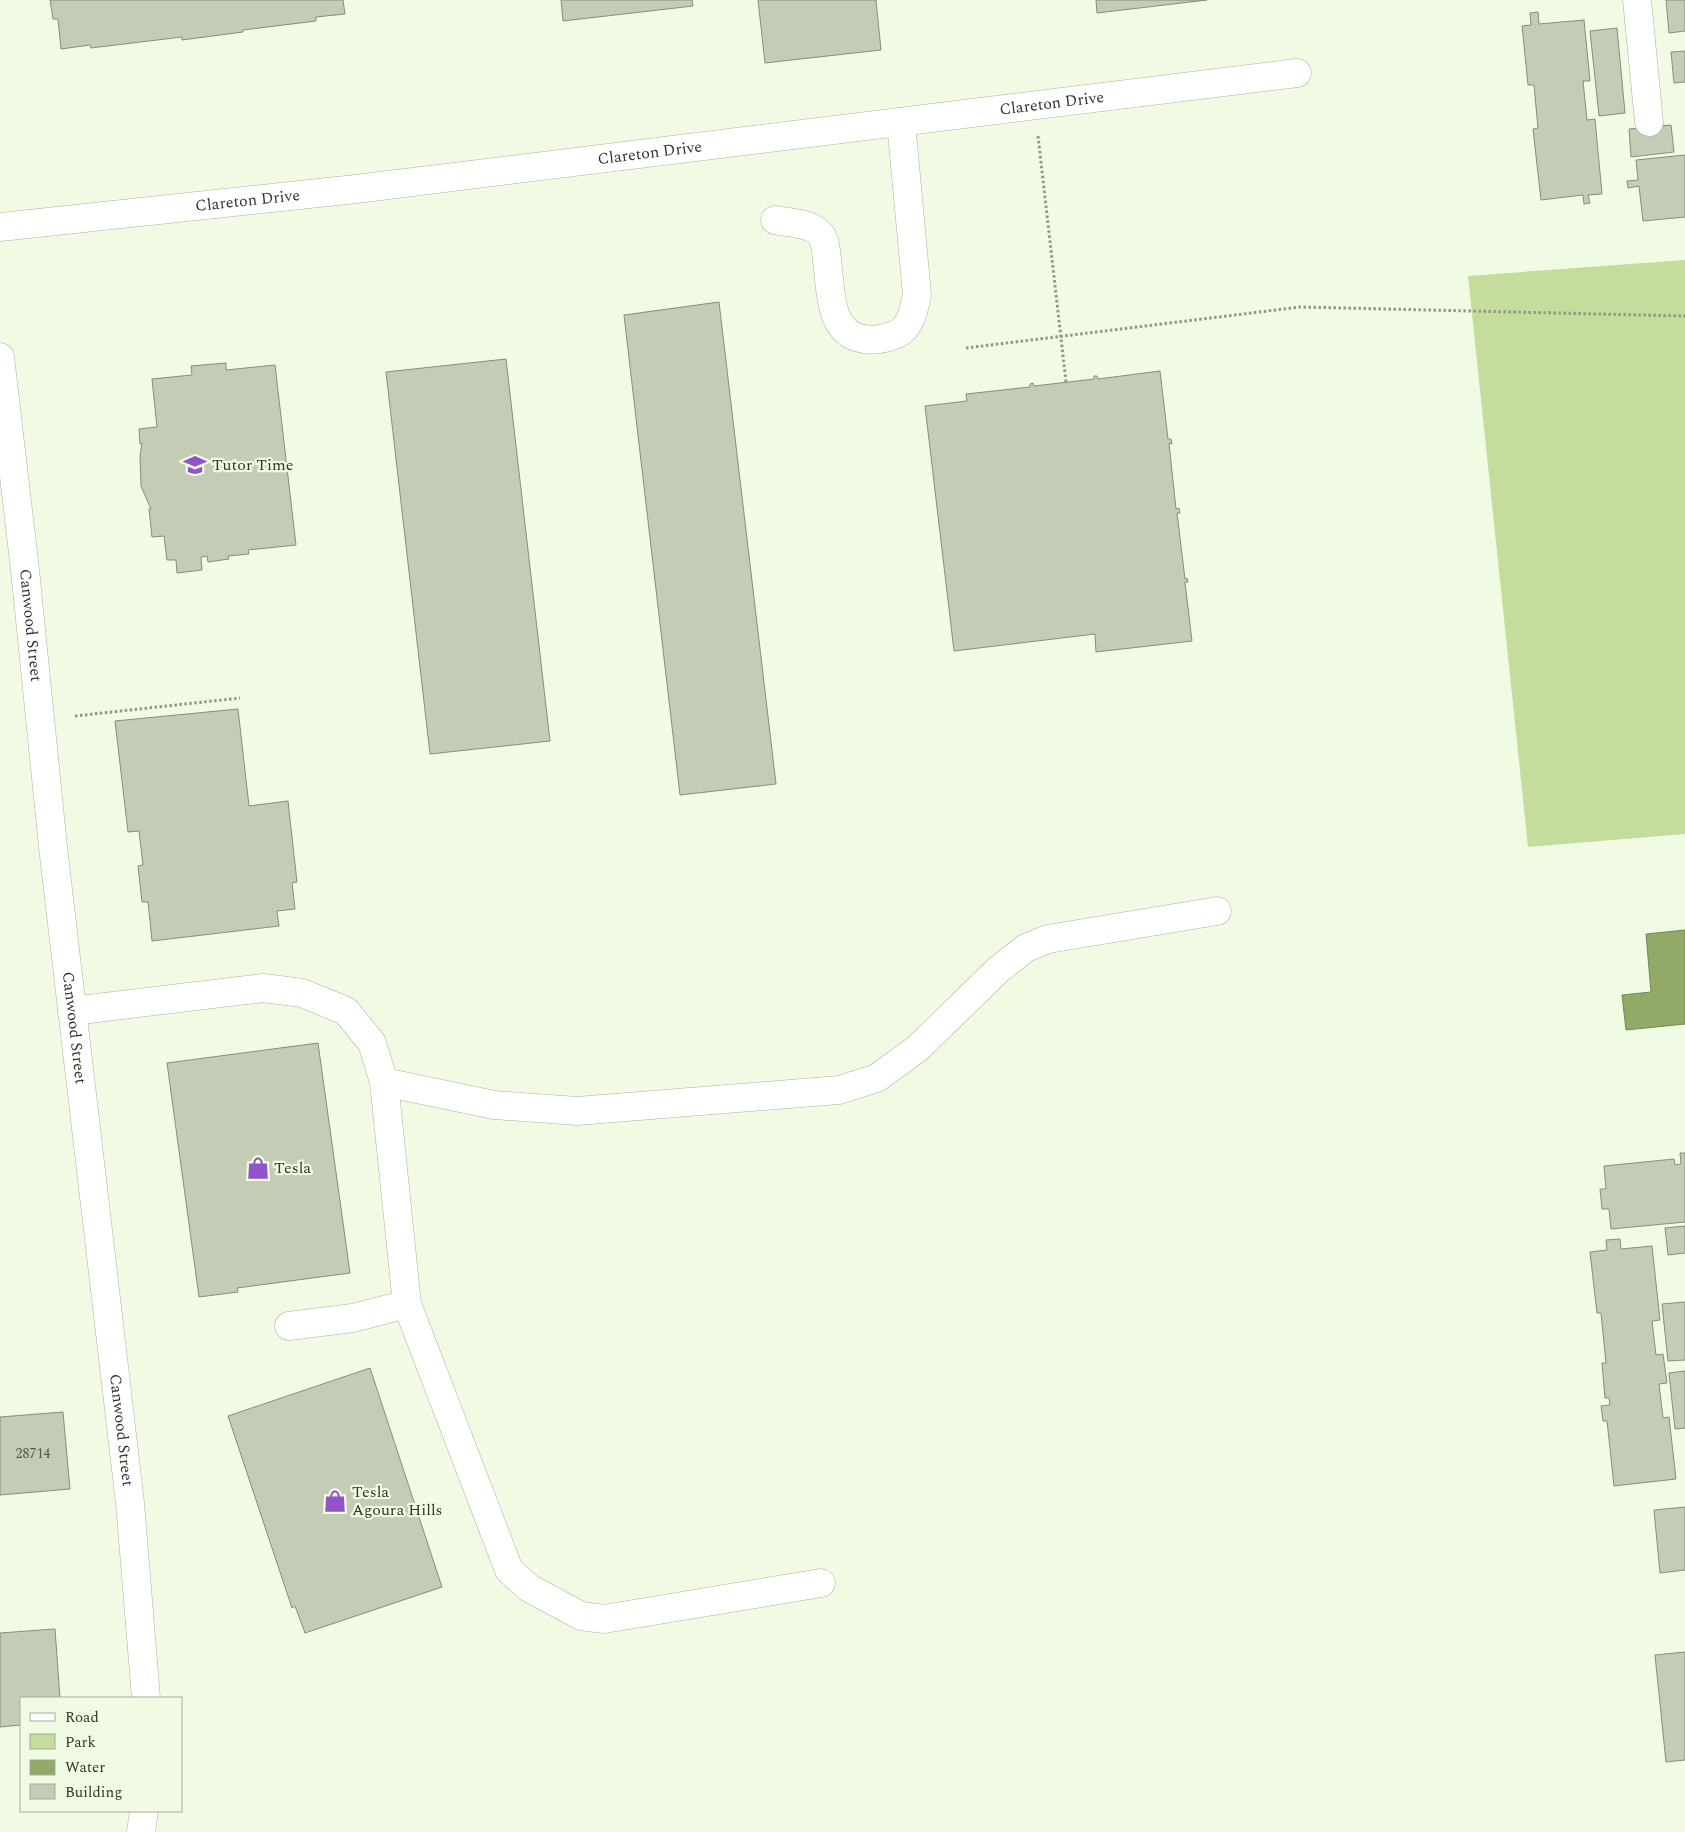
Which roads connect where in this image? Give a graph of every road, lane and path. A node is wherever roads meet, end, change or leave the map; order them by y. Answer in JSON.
{"nodes":[{"id":1,"x":1637,"y":0,"type":"edge"},
{"id":2,"x":1297,"y":73,"type":"dead end"},
{"id":3,"x":1035,"y":105,"type":"junction"},
{"id":4,"x":901,"y":122,"type":"junction"},
{"id":5,"x":1649,"y":122,"type":"dead end"},
{"id":6,"x":775,"y":220,"type":"dead end"},
{"id":7,"x":0,"y":227,"type":"edge"},
{"id":8,"x":1685,"y":316,"type":"edge"},
{"id":9,"x":1061,"y":336,"type":"junction"},
{"id":10,"x":966,"y":348,"type":"dead end"},
{"id":11,"x":0,"y":357,"type":"edge"},
{"id":12,"x":1066,"y":382,"type":"dead end"},
{"id":13,"x":240,"y":698,"type":"dead end"},
{"id":14,"x":75,"y":716,"type":"dead end"},
{"id":15,"x":1217,"y":911,"type":"dead end"},
{"id":16,"x":72,"y":1010,"type":"junction"},
{"id":17,"x":384,"y":1082,"type":"junction"},
{"id":18,"x":407,"y":1304,"type":"junction"},
{"id":19,"x":289,"y":1326,"type":"dead end"},
{"id":20,"x":820,"y":1582,"type":"dead end"},
{"id":21,"x":146,"y":1697,"type":"edge"},
{"id":22,"x":144,"y":1812,"type":"edge"},
{"id":23,"x":141,"y":1832,"type":"edge"}],
"edges":[{"from":1,"to":5,"type":"street"},
{"from":2,"to":3,"type":"street","name":"Clareton Drive"},
{"from":3,"to":4,"type":"street","name":"Clareton Drive"},
{"from":3,"to":9,"type":"path"},
{"from":4,"to":6,"type":"street"},
{"from":4,"to":7,"type":"street","name":"Clareton Drive"},
{"from":8,"to":9,"type":"path"},
{"from":9,"to":10,"type":"path"},
{"from":9,"to":12,"type":"path"},
{"from":11,"to":16,"type":"street","name":"Canwood Street"},
{"from":13,"to":14,"type":"path"},
{"from":15,"to":17,"type":"street"},
{"from":16,"to":17,"type":"street"},
{"from":16,"to":21,"type":"street","name":"Canwood Street"},
{"from":17,"to":18,"type":"street"},
{"from":18,"to":19,"type":"street"},
{"from":18,"to":20,"type":"street"},
{"from":22,"to":23,"type":"street"}]}
